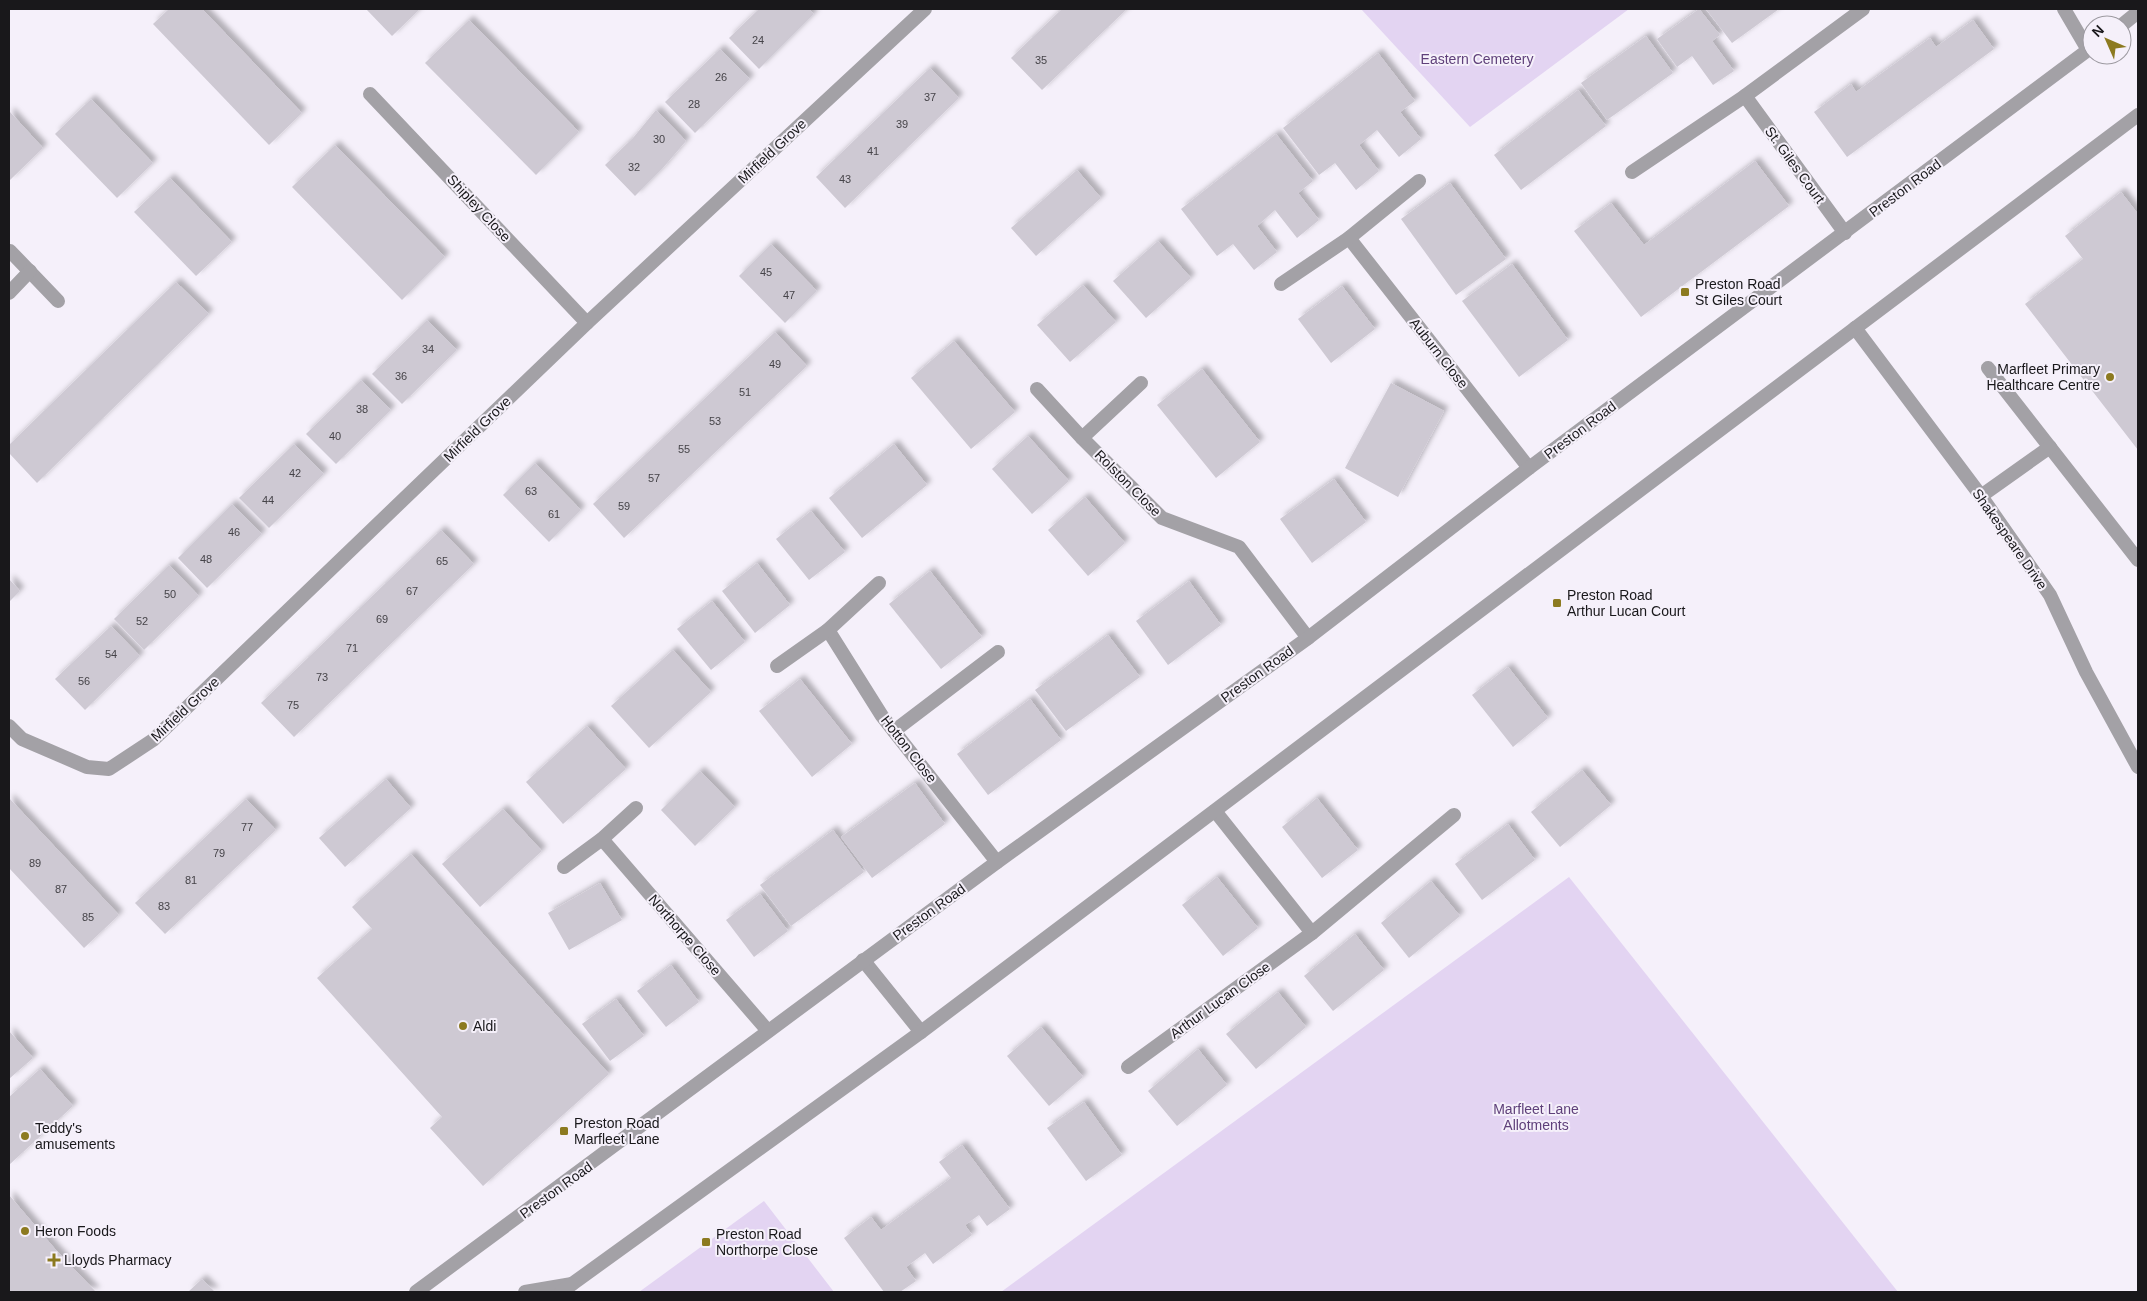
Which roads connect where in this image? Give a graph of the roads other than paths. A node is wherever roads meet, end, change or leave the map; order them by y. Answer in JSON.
{"nodes":[{"id":1,"x":924,"y":9,"type":"edge"},
{"id":2,"x":1863,"y":9,"type":"edge"},
{"id":3,"x":2064,"y":9,"type":"edge"},
{"id":4,"x":2082,"y":37,"type":"edge"},
{"id":5,"x":2082,"y":55,"type":"edge"},
{"id":6,"x":370,"y":94,"type":"dead end"},
{"id":7,"x":1745,"y":96,"type":"junction"},
{"id":8,"x":2138,"y":115,"type":"edge"},
{"id":9,"x":1632,"y":172,"type":"dead end"},
{"id":10,"x":1419,"y":181,"type":"dead end"},
{"id":11,"x":1845,"y":233,"type":"junction"},
{"id":12,"x":1349,"y":238,"type":"junction"},
{"id":13,"x":10,"y":251,"type":"dead end"},
{"id":14,"x":30,"y":271,"type":"junction"},
{"id":15,"x":1281,"y":284,"type":"dead end"},
{"id":16,"x":9,"y":293,"type":"edge"},
{"id":17,"x":58,"y":301,"type":"dead end"},
{"id":18,"x":587,"y":323,"type":"junction"},
{"id":19,"x":1855,"y":328,"type":"junction"},
{"id":20,"x":1988,"y":368,"type":"dead end"},
{"id":21,"x":1142,"y":383,"type":"dead end"},
{"id":22,"x":1037,"y":389,"type":"dead end"},
{"id":23,"x":1082,"y":438,"type":"junction"},
{"id":24,"x":2050,"y":447,"type":"junction"},
{"id":25,"x":1529,"y":468,"type":"junction"},
{"id":26,"x":1981,"y":496,"type":"junction"},
{"id":27,"x":2138,"y":560,"type":"edge"},
{"id":28,"x":879,"y":583,"type":"dead end"},
{"id":29,"x":828,"y":630,"type":"junction"},
{"id":30,"x":1308,"y":638,"type":"junction"},
{"id":31,"x":998,"y":652,"type":"dead end"},
{"id":32,"x":777,"y":666,"type":"dead end"},
{"id":33,"x":9,"y":726,"type":"edge"},
{"id":34,"x":894,"y":731,"type":"junction"},
{"id":35,"x":2138,"y":767,"type":"edge"},
{"id":36,"x":636,"y":808,"type":"dead end"},
{"id":37,"x":1215,"y":811,"type":"junction"},
{"id":38,"x":1454,"y":815,"type":"dead end"},
{"id":39,"x":602,"y":839,"type":"junction"},
{"id":40,"x":997,"y":862,"type":"junction"},
{"id":41,"x":564,"y":867,"type":"dead end"},
{"id":42,"x":1312,"y":934,"type":"junction"},
{"id":43,"x":864,"y":960,"type":"junction"},
{"id":44,"x":768,"y":1031,"type":"junction"},
{"id":45,"x":921,"y":1032,"type":"junction"},
{"id":46,"x":1128,"y":1067,"type":"dead end"},
{"id":47,"x":567,"y":1288,"type":"edge"},
{"id":48,"x":416,"y":1292,"type":"edge"},
{"id":49,"x":525,"y":1292,"type":"edge"}],
"edges":[{"from":1,"to":18,"type":"street","name":"Mirfield Grove"},
{"from":2,"to":7,"type":"street"},
{"from":3,"to":4,"type":"street"},
{"from":5,"to":11,"type":"street","name":"Preston Road"},
{"from":6,"to":18,"type":"street","name":"Shipley Close"},
{"from":7,"to":9,"type":"street"},
{"from":7,"to":11,"type":"street","name":"St. Giles Court"},
{"from":8,"to":19,"type":"street"},
{"from":10,"to":12,"type":"street"},
{"from":11,"to":25,"type":"street","name":"Preston Road"},
{"from":12,"to":15,"type":"street"},
{"from":12,"to":25,"type":"street","name":"Auburn Close"},
{"from":13,"to":14,"type":"street"},
{"from":14,"to":16,"type":"street"},
{"from":14,"to":17,"type":"street"},
{"from":18,"to":33,"type":"street","name":"Mirfield Grove"},
{"from":19,"to":26,"type":"street","name":"Shakespeare Drive"},
{"from":19,"to":37,"type":"street"},
{"from":20,"to":24,"type":"street"},
{"from":21,"to":23,"type":"street"},
{"from":22,"to":23,"type":"street","name":"Rolston Close"},
{"from":23,"to":30,"type":"street","name":"Rolston Close"},
{"from":24,"to":26,"type":"street"},
{"from":24,"to":27,"type":"street"},
{"from":25,"to":30,"type":"street","name":"Preston Road"},
{"from":26,"to":35,"type":"street","name":"Shakespeare Drive"},
{"from":28,"to":29,"type":"street"},
{"from":29,"to":32,"type":"street"},
{"from":29,"to":34,"type":"street","name":"Hotton Close"},
{"from":30,"to":40,"type":"street","name":"Preston Road"},
{"from":31,"to":34,"type":"street"},
{"from":34,"to":40,"type":"street","name":"Hotton Close"},
{"from":36,"to":39,"type":"street"},
{"from":37,"to":42,"type":"street"},
{"from":37,"to":45,"type":"street"},
{"from":38,"to":42,"type":"street","name":"Arthur Lucan Close"},
{"from":39,"to":41,"type":"street"},
{"from":39,"to":44,"type":"street","name":"Northorpe Close"},
{"from":40,"to":43,"type":"street","name":"Preston Road"},
{"from":42,"to":46,"type":"street","name":"Arthur Lucan Close"},
{"from":43,"to":44,"type":"street","name":"Preston Road"},
{"from":43,"to":45,"type":"street"},
{"from":44,"to":48,"type":"street","name":"Preston Road"},
{"from":45,"to":47,"type":"street"},
{"from":47,"to":49,"type":"street"}]}
